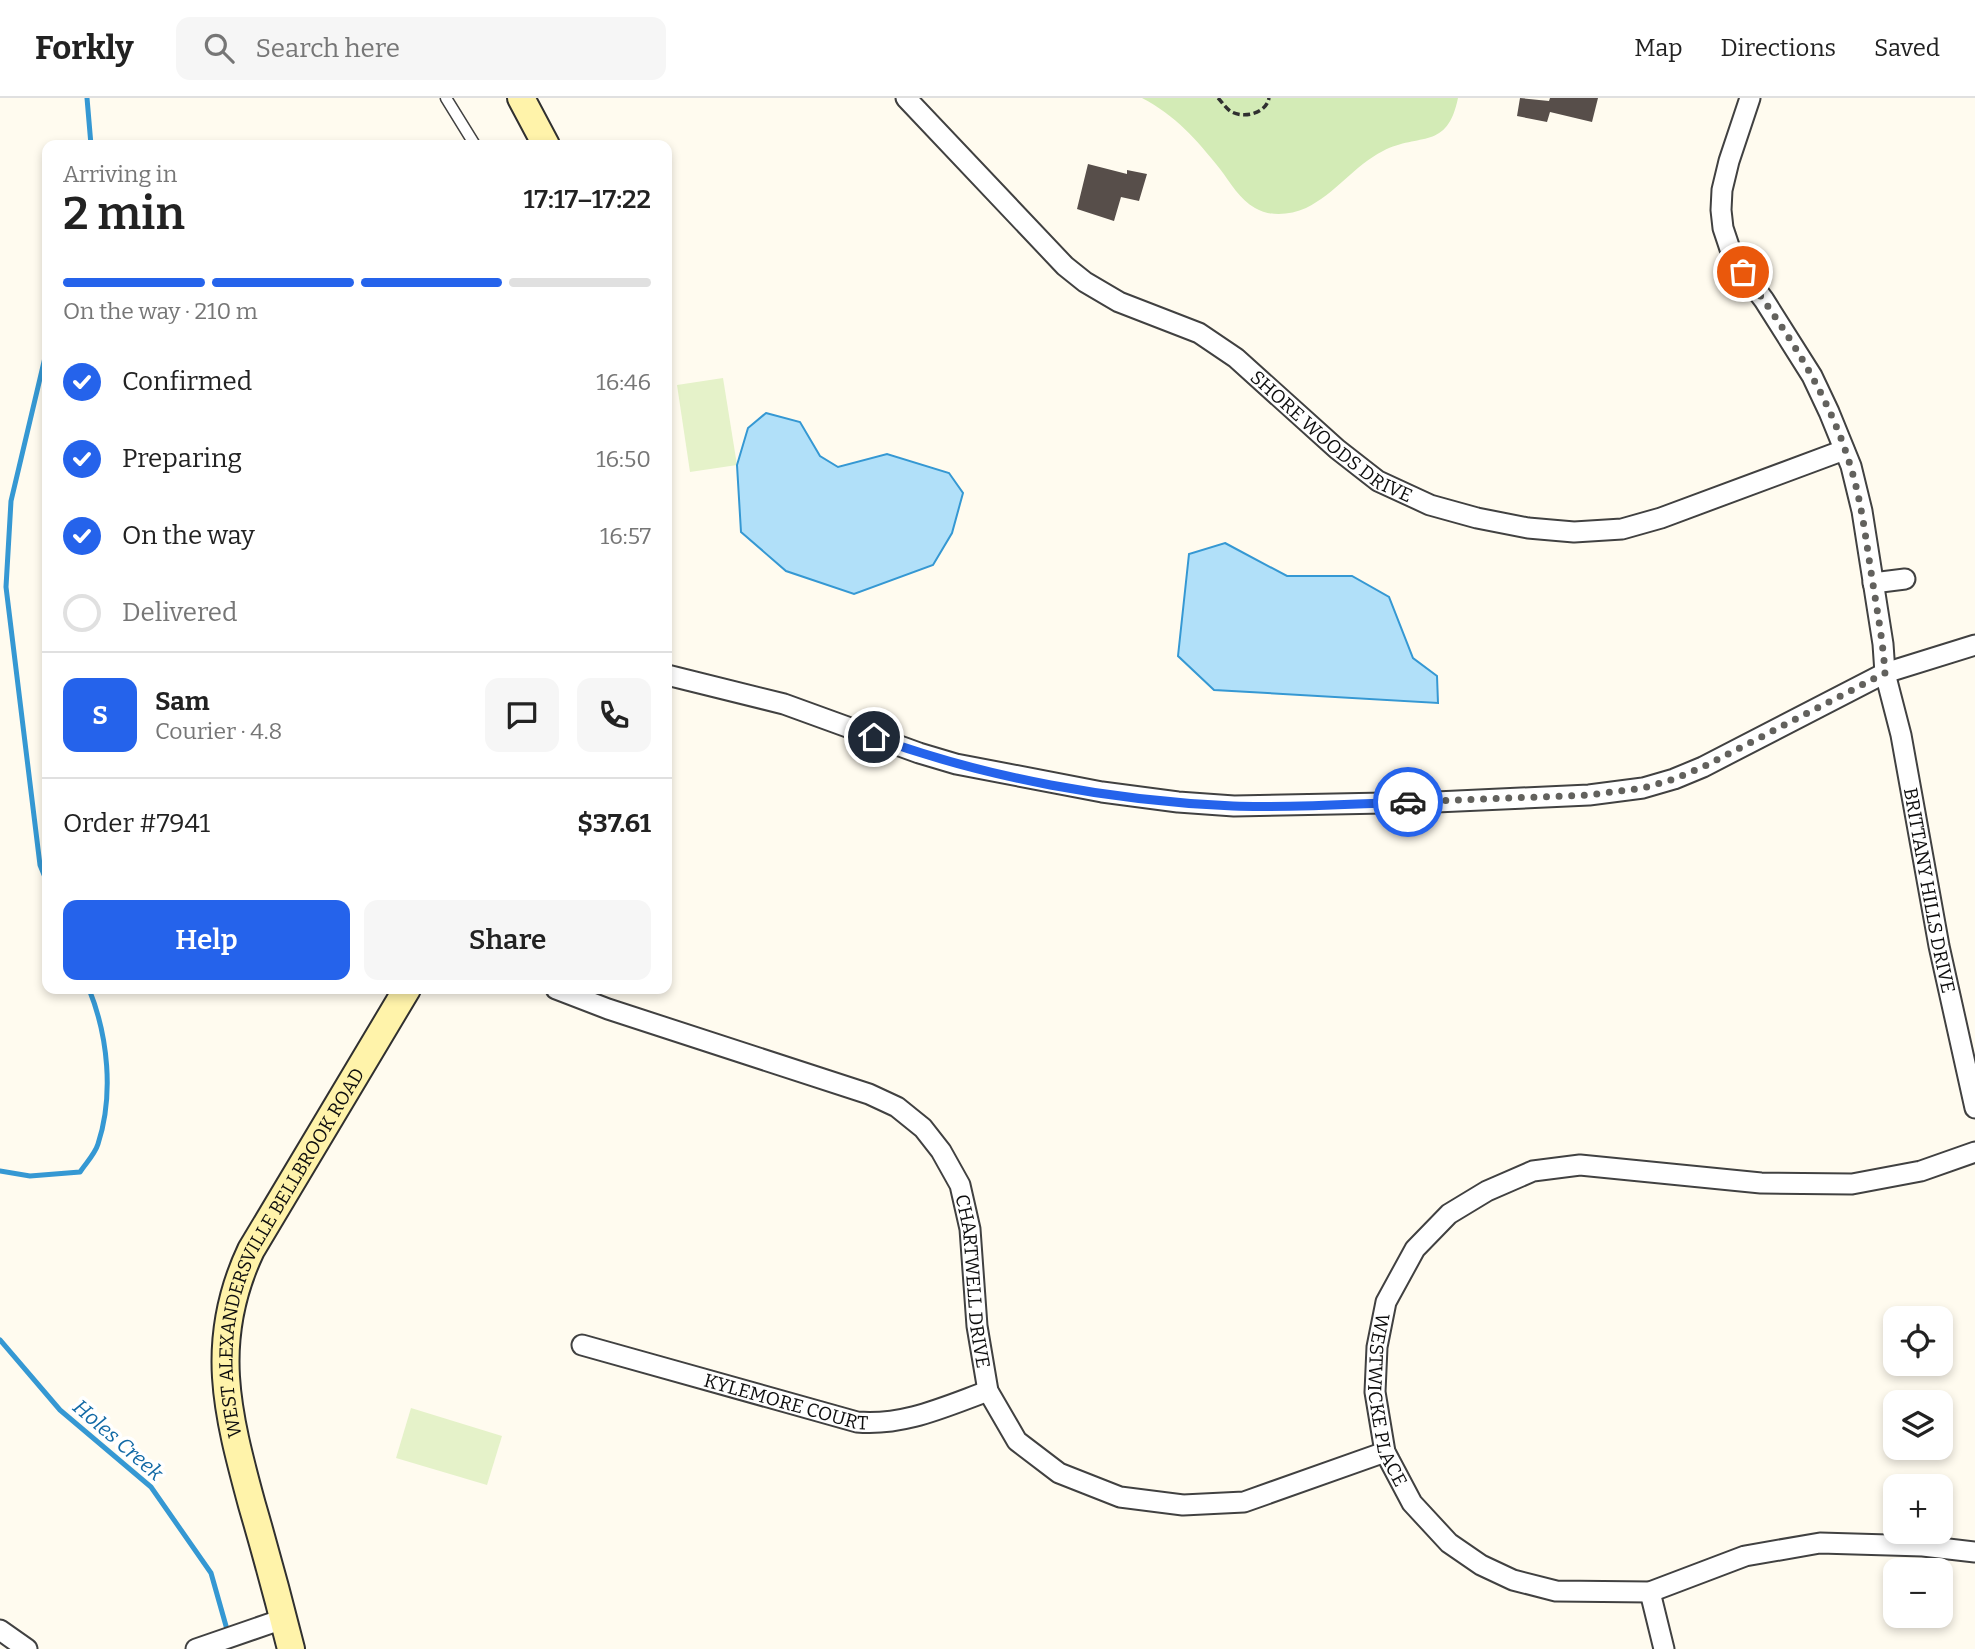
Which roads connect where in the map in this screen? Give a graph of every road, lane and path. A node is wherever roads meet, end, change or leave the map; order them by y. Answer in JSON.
{"nodes":[{"id":1,"x":446,"y":98,"type":"edge"},
{"id":2,"x":521,"y":98,"type":"edge"},
{"id":3,"x":906,"y":98,"type":"edge"},
{"id":4,"x":1218,"y":98,"type":"edge"},
{"id":5,"x":1269,"y":98,"type":"edge"},
{"id":6,"x":1750,"y":98,"type":"edge"},
{"id":7,"x":472,"y":140,"type":"edge"},
{"id":8,"x":543,"y":140,"type":"edge"},
{"id":9,"x":1844,"y":450,"type":"junction"},
{"id":10,"x":1905,"y":579,"type":"dead end"},
{"id":11,"x":1873,"y":583,"type":"junction"},
{"id":12,"x":1975,"y":645,"type":"edge"},
{"id":13,"x":1885,"y":673,"type":"junction"},
{"id":14,"x":672,"y":676,"type":"edge"},
{"id":15,"x":404,"y":994,"type":"edge"},
{"id":16,"x":569,"y":994,"type":"edge"},
{"id":17,"x":1975,"y":1108,"type":"edge"},
{"id":18,"x":1975,"y":1152,"type":"edge"},
{"id":19,"x":582,"y":1345,"type":"dead end"},
{"id":20,"x":988,"y":1391,"type":"junction"},
{"id":21,"x":1385,"y":1452,"type":"junction"},
{"id":22,"x":1975,"y":1552,"type":"edge"},
{"id":23,"x":1650,"y":1592,"type":"junction"},
{"id":24,"x":284,"y":1619,"type":"junction"},
{"id":25,"x":0,"y":1630,"type":"edge"},
{"id":26,"x":200,"y":1648,"type":"edge"},
{"id":27,"x":27,"y":1649,"type":"edge"},
{"id":28,"x":291,"y":1649,"type":"edge"},
{"id":29,"x":1664,"y":1649,"type":"edge"}],
"edges":[{"from":1,"to":7,"type":"lane"},
{"from":2,"to":8,"type":"main road"},
{"from":3,"to":9,"type":"street","name":"SHORE WOODS DRIVE"},
{"from":4,"to":5,"type":"path"},
{"from":6,"to":9,"type":"street","name":"BRITTANY HILLS DRIVE"},
{"from":9,"to":11,"type":"street","name":"BRITTANY HILLS DRIVE"},
{"from":10,"to":11,"type":"street"},
{"from":11,"to":13,"type":"street","name":"BRITTANY HILLS DRIVE"},
{"from":12,"to":13,"type":"street"},
{"from":13,"to":14,"type":"street"},
{"from":13,"to":17,"type":"street","name":"BRITTANY HILLS DRIVE"},
{"from":15,"to":24,"type":"main road","name":"WEST ALEXANDERSVILLE BELLBROOK ROAD"},
{"from":16,"to":20,"type":"street","name":"CHARTWELL DRIVE"},
{"from":18,"to":21,"type":"street","name":"WESTWICKE PLACE"},
{"from":19,"to":20,"type":"street","name":"KYLEMORE COURT"},
{"from":20,"to":21,"type":"street","name":"CHARTWELL DRIVE"},
{"from":21,"to":23,"type":"street","name":"WESTWICKE PLACE"},
{"from":22,"to":23,"type":"street","name":"WESTWICKE PLACE"},
{"from":23,"to":29,"type":"street"},
{"from":24,"to":26,"type":"street"},
{"from":24,"to":28,"type":"main road","name":"WEST ALEXANDERSVILLE BELLBROOK ROAD"},
{"from":25,"to":27,"type":"street"}]}
